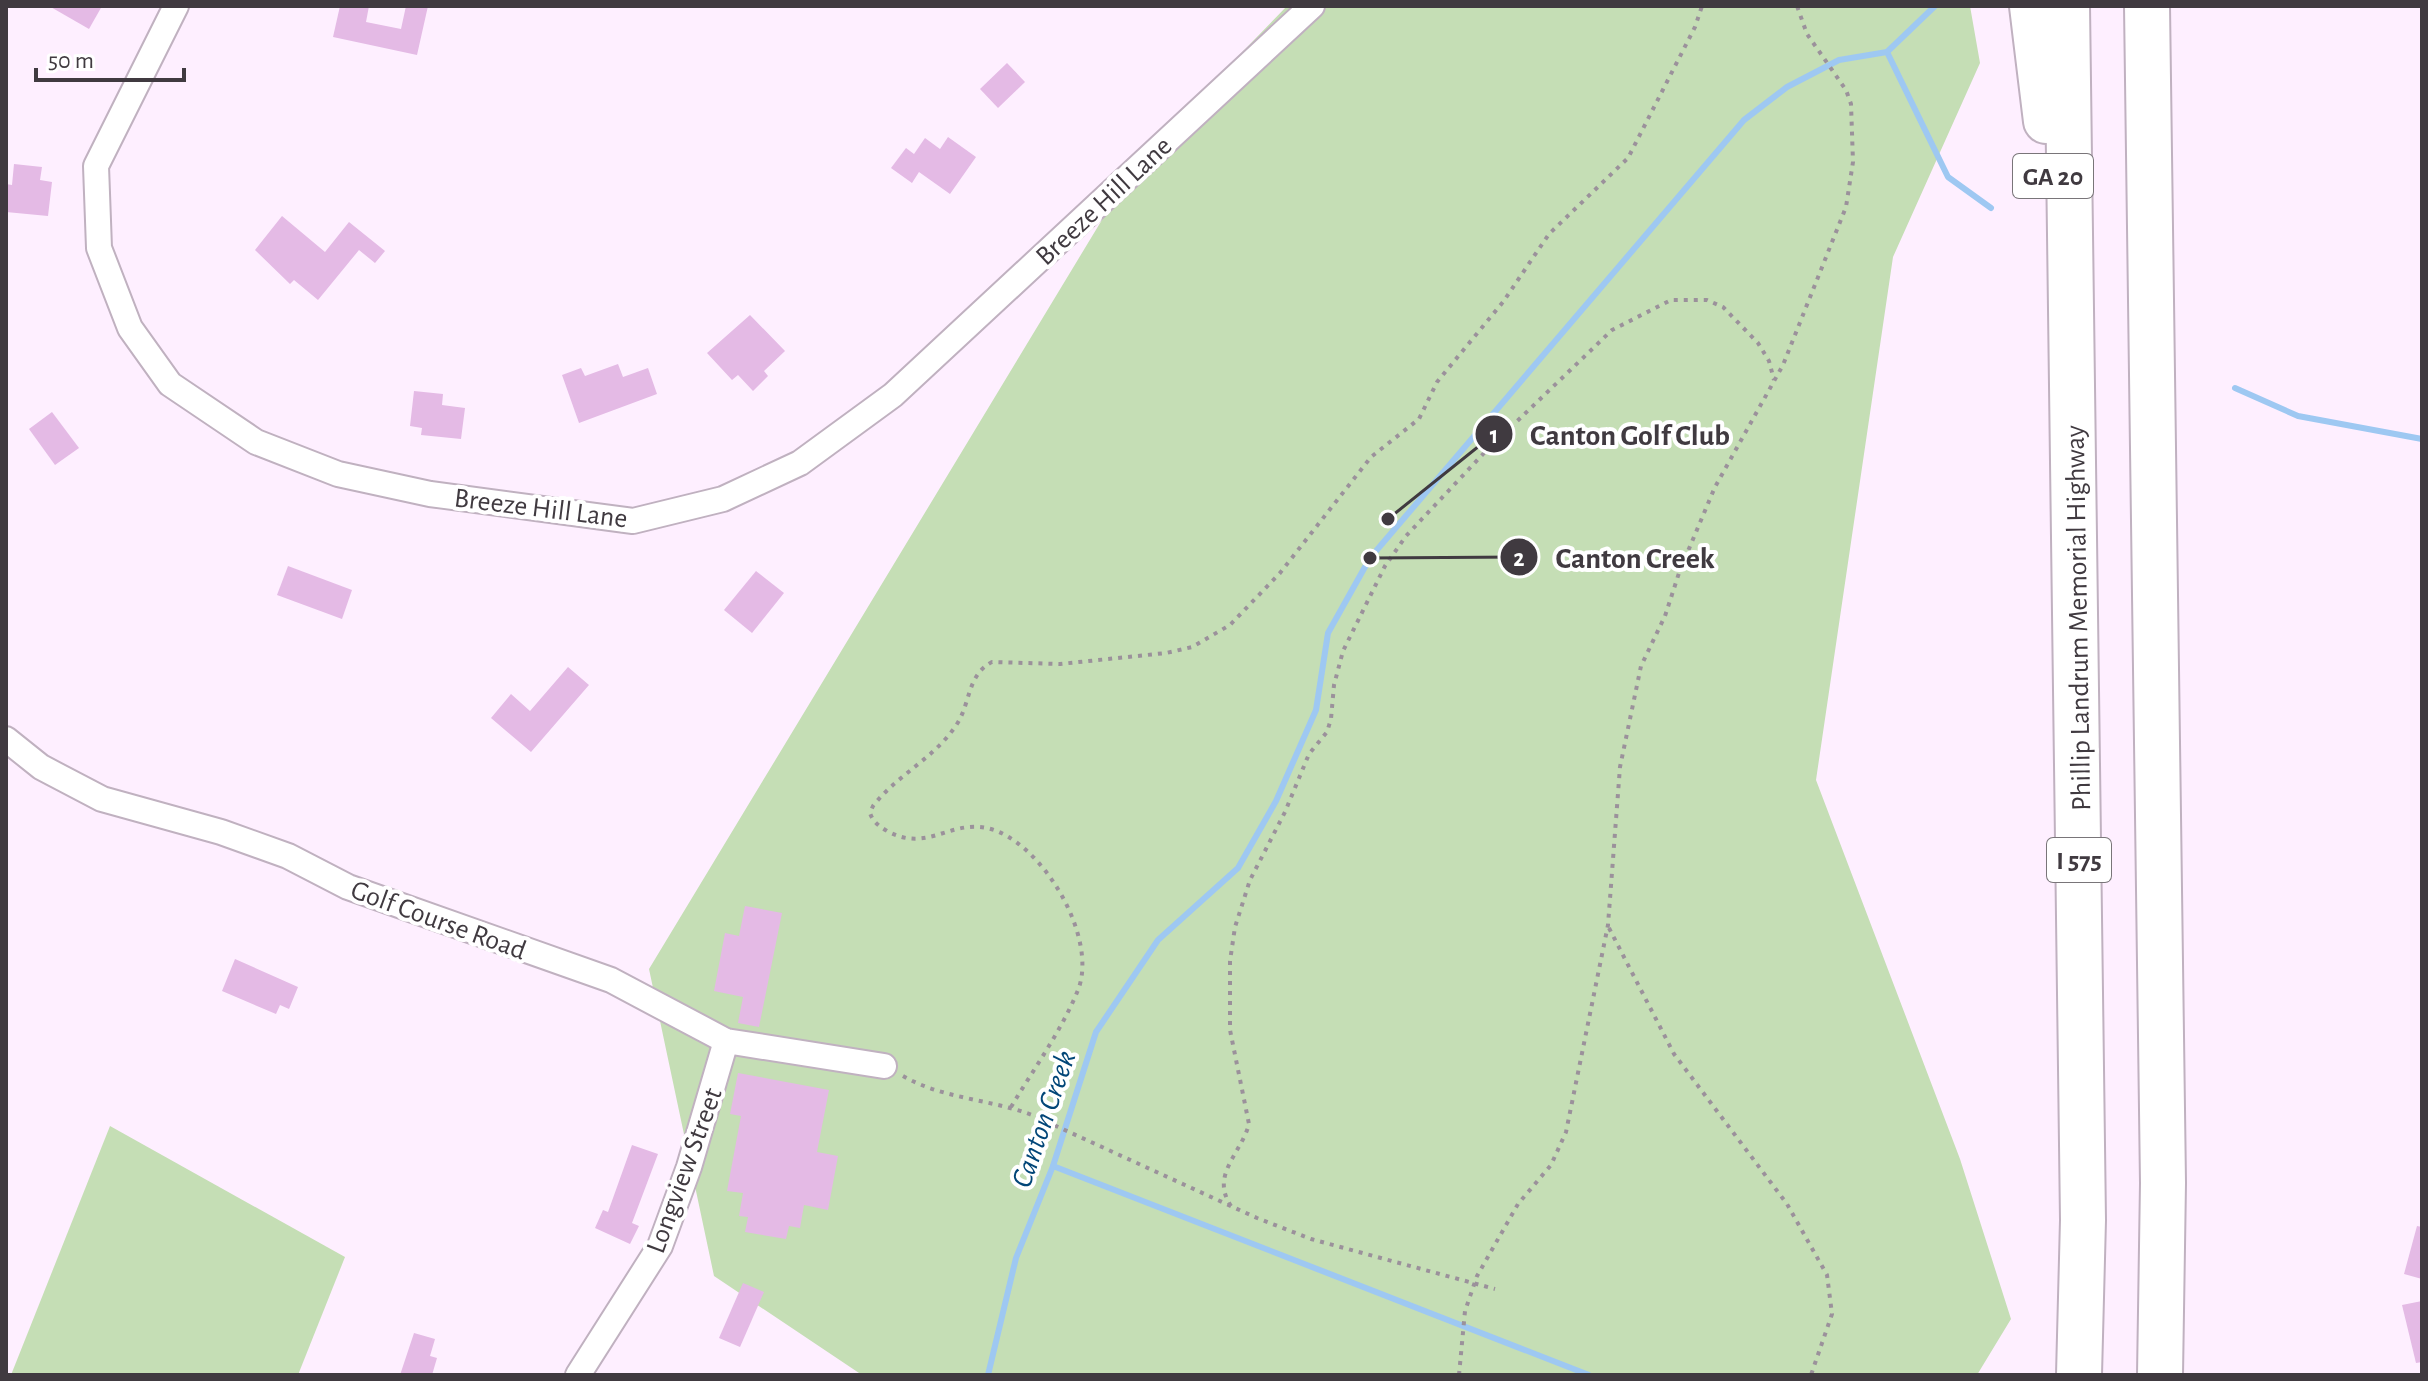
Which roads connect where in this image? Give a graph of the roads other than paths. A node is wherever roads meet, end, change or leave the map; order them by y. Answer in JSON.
{"nodes":[{"id":1,"x":176,"y":6,"type":"edge"},
{"id":2,"x":1312,"y":6,"type":"edge"},
{"id":3,"x":2032,"y":6,"type":"edge"},
{"id":4,"x":2067,"y":6,"type":"edge"},
{"id":5,"x":2147,"y":6,"type":"edge"},
{"id":6,"x":2074,"y":346,"type":"junction"},
{"id":7,"x":6,"y":739,"type":"edge"},
{"id":8,"x":726,"y":1041,"type":"junction"},
{"id":9,"x":884,"y":1066,"type":"road end"},
{"id":10,"x":578,"y":1375,"type":"edge"},
{"id":11,"x":2079,"y":1375,"type":"edge"},
{"id":12,"x":2160,"y":1375,"type":"edge"}],
"edges":[{"from":1,"to":2,"type":"street","name":"Breeze Hill Lane"},
{"from":3,"to":6,"type":"highway","number":"GA 20"},
{"from":4,"to":6,"type":"highway","name":"Phillip Landrum Memorial Highway","number":"I 575"},
{"from":5,"to":12,"type":"highway"},
{"from":6,"to":11,"type":"highway","name":"Phillip Landrum Memorial Highway","number":"I 575"},
{"from":7,"to":8,"type":"street","name":"Golf Course Road"},
{"from":8,"to":9,"type":"street","name":"Golf Course Road"},
{"from":8,"to":10,"type":"street","name":"Longview Street"}]}
